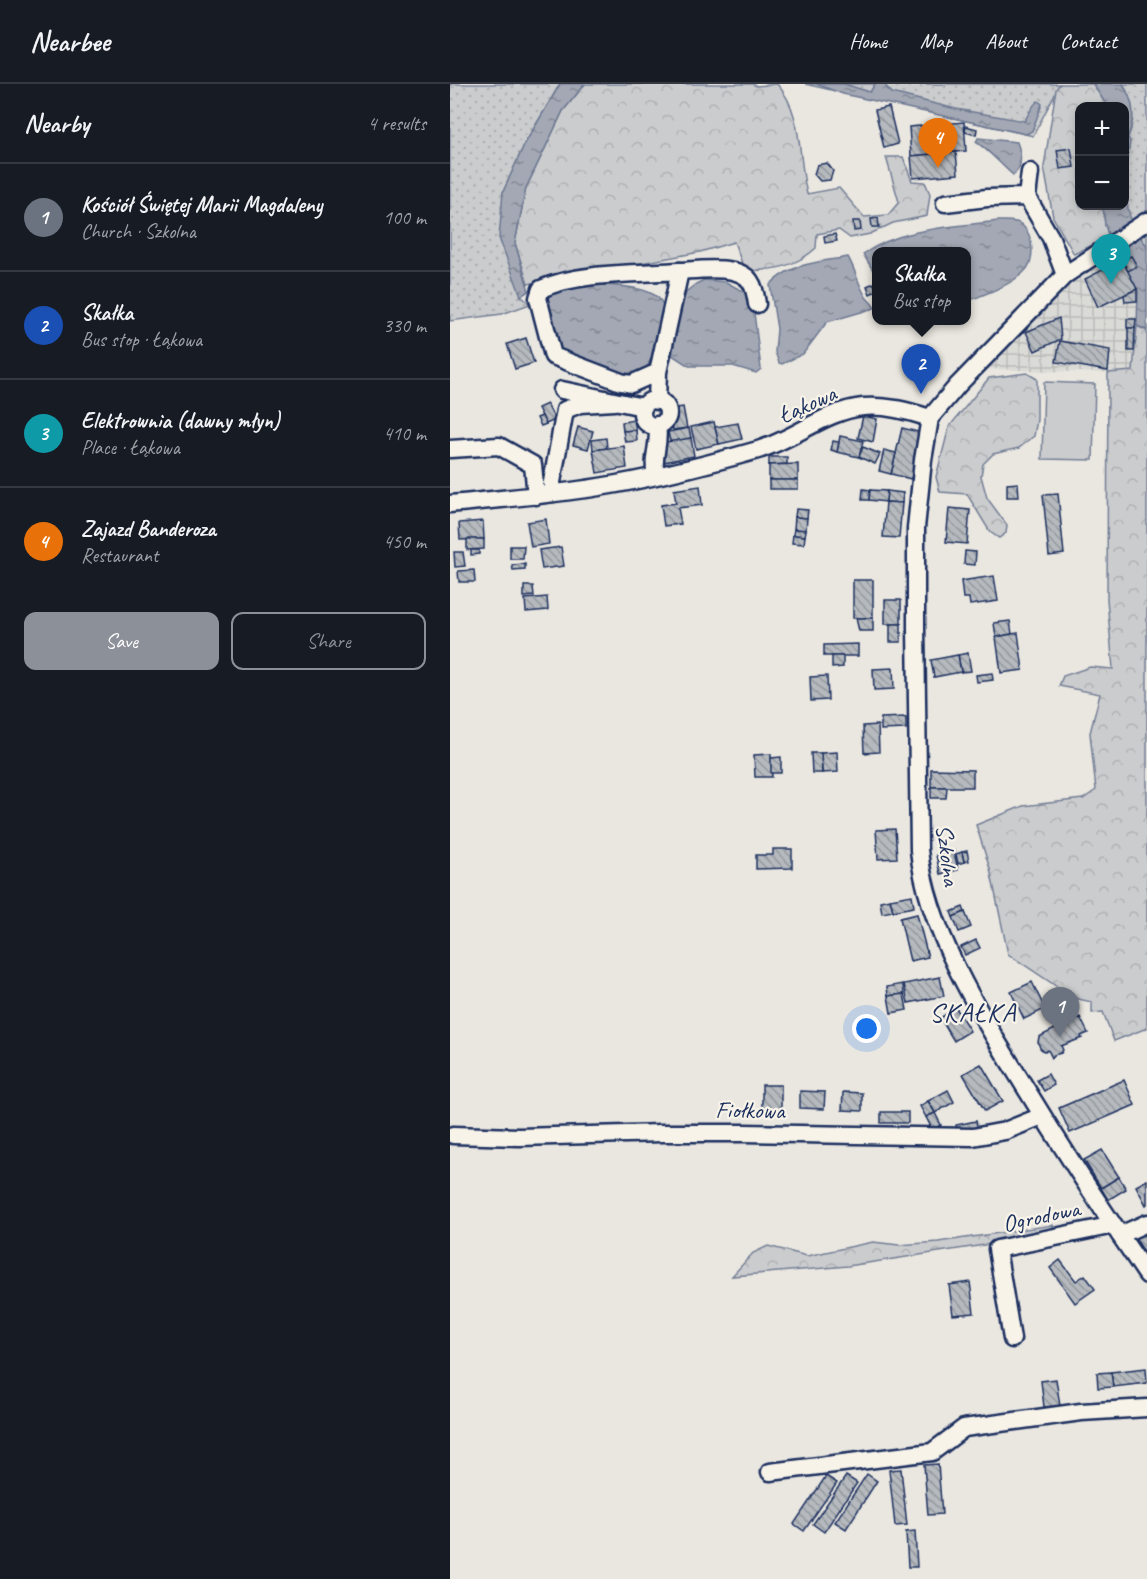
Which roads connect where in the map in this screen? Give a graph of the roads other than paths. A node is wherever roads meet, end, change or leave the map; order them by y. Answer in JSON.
{"nodes":[{"id":1,"x":1030,"y":172,"type":"dead end"},
{"id":2,"x":1027,"y":196,"type":"junction"},
{"id":3,"x":945,"y":203,"type":"dead end"},
{"id":4,"x":1142,"y":224,"type":"edge"},
{"id":5,"x":680,"y":271,"type":"junction"},
{"id":6,"x":1065,"y":275,"type":"junction"},
{"id":7,"x":757,"y":304,"type":"dead end"},
{"id":8,"x":658,"y":372,"type":"junction"},
{"id":9,"x":562,"y":390,"type":"dead end"},
{"id":10,"x":614,"y":402,"type":"junction"},
{"id":11,"x":650,"y":404,"type":"junction"},
{"id":12,"x":930,"y":418,"type":"junction"},
{"id":13,"x":450,"y":449,"type":"edge"},
{"id":14,"x":656,"y":475,"type":"junction"},
{"id":15,"x":553,"y":493,"type":"junction"},
{"id":16,"x":536,"y":496,"type":"junction"},
{"id":17,"x":450,"y":504,"type":"edge"},
{"id":18,"x":1042,"y":1116,"type":"junction"},
{"id":19,"x":453,"y":1136,"type":"dead end"},
{"id":20,"x":1147,"y":1223,"type":"edge"},
{"id":21,"x":1117,"y":1230,"type":"junction"},
{"id":22,"x":1147,"y":1275,"type":"edge"},
{"id":23,"x":1012,"y":1340,"type":"dead end"},
{"id":24,"x":1147,"y":1408,"type":"edge"},
{"id":25,"x":770,"y":1472,"type":"dead end"}],
"edges":[{"from":1,"to":2,"type":"street"},
{"from":2,"to":3,"type":"street"},
{"from":2,"to":6,"type":"street"},
{"from":4,"to":6,"type":"street"},
{"from":5,"to":7,"type":"street"},
{"from":5,"to":8,"type":"street"},
{"from":5,"to":8,"type":"street"},
{"from":6,"to":12,"type":"street"},
{"from":8,"to":11,"type":"street"},
{"from":9,"to":10,"type":"street"},
{"from":10,"to":11,"type":"street"},
{"from":10,"to":15,"type":"street"},
{"from":11,"to":14,"type":"street"},
{"from":12,"to":14,"type":"street","name":"Łąkowa"},
{"from":12,"to":18,"type":"street","name":"Szkolna"},
{"from":13,"to":16,"type":"street"},
{"from":14,"to":15,"type":"street","name":"Łąkowa"},
{"from":15,"to":16,"type":"street","name":"Łąkowa"},
{"from":16,"to":17,"type":"street","name":"Łąkowa"},
{"from":18,"to":19,"type":"street","name":"Fiołkowa"},
{"from":18,"to":21,"type":"street","name":"Szkolna"},
{"from":20,"to":21,"type":"street"},
{"from":21,"to":22,"type":"street","name":"Szkolna"},
{"from":21,"to":23,"type":"street","name":"Ogrodowa"},
{"from":24,"to":25,"type":"street"}]}
